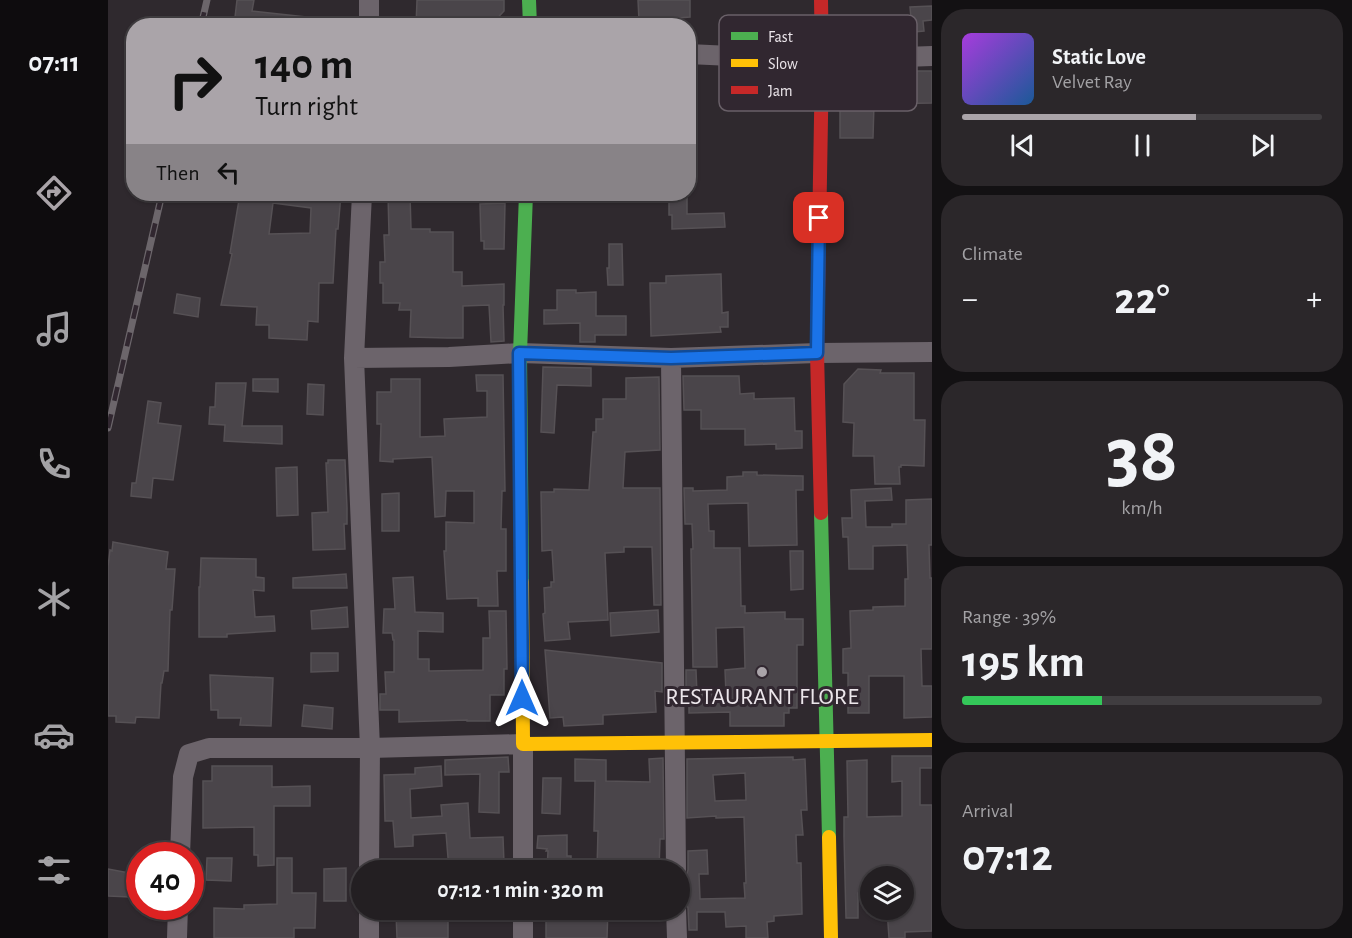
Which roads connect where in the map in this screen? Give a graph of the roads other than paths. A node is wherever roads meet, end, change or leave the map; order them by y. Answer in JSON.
{"nodes":[{"id":1,"x":369,"y":0,"type":"edge"},
{"id":2,"x":529,"y":0,"type":"edge"},
{"id":3,"x":369,"y":18,"type":"edge"},
{"id":4,"x":530,"y":18,"type":"edge"},
{"id":5,"x":696,"y":54,"type":"edge"},
{"id":6,"x":719,"y":55,"type":"edge"},
{"id":7,"x":932,"y":56,"type":"edge"},
{"id":8,"x":917,"y":57,"type":"edge"},
{"id":9,"x":821,"y":111,"type":"edge"},
{"id":10,"x":362,"y":201,"type":"edge"},
{"id":11,"x":525,"y":201,"type":"edge"},
{"id":12,"x":932,"y":352,"type":"edge"},
{"id":13,"x":519,"y":353,"type":"junction"},
{"id":14,"x":817,"y":353,"type":"junction"},
{"id":15,"x":354,"y":358,"type":"junction"},
{"id":16,"x":671,"y":358,"type":"junction"},
{"id":17,"x":825,"y":740,"type":"junction"},
{"id":18,"x":932,"y":740,"type":"edge"},
{"id":19,"x":675,"y":742,"type":"junction"},
{"id":20,"x":523,"y":744,"type":"junction"},
{"id":21,"x":370,"y":748,"type":"junction"},
{"id":22,"x":180,"y":842,"type":"edge"},
{"id":23,"x":369,"y":860,"type":"edge"},
{"id":24,"x":523,"y":860,"type":"edge"},
{"id":25,"x":676,"y":860,"type":"edge"},
{"id":26,"x":178,"y":920,"type":"edge"},
{"id":27,"x":369,"y":920,"type":"edge"},
{"id":28,"x":523,"y":920,"type":"edge"},
{"id":29,"x":676,"y":920,"type":"edge"},
{"id":30,"x":177,"y":938,"type":"edge"},
{"id":31,"x":369,"y":938,"type":"edge"},
{"id":32,"x":524,"y":938,"type":"edge"},
{"id":33,"x":677,"y":938,"type":"edge"},
{"id":34,"x":831,"y":938,"type":"edge"}],
"edges":[{"from":1,"to":3,"type":"street"},
{"from":2,"to":4,"type":"street"},
{"from":5,"to":6,"type":"street"},
{"from":7,"to":8,"type":"street"},
{"from":9,"to":14,"type":"street"},
{"from":10,"to":15,"type":"street"},
{"from":11,"to":13,"type":"street"},
{"from":12,"to":14,"type":"street"},
{"from":13,"to":15,"type":"street"},
{"from":13,"to":16,"type":"street"},
{"from":13,"to":20,"type":"street"},
{"from":14,"to":16,"type":"street"},
{"from":14,"to":17,"type":"street"},
{"from":15,"to":21,"type":"street"},
{"from":16,"to":19,"type":"street"},
{"from":17,"to":18,"type":"street"},
{"from":17,"to":19,"type":"street"},
{"from":17,"to":34,"type":"street"},
{"from":19,"to":20,"type":"street"},
{"from":19,"to":25,"type":"street"},
{"from":20,"to":21,"type":"street"},
{"from":20,"to":24,"type":"street"},
{"from":21,"to":22,"type":"street"},
{"from":21,"to":23,"type":"street"},
{"from":26,"to":30,"type":"street"},
{"from":27,"to":31,"type":"street"},
{"from":28,"to":32,"type":"street"},
{"from":29,"to":33,"type":"street"}]}
